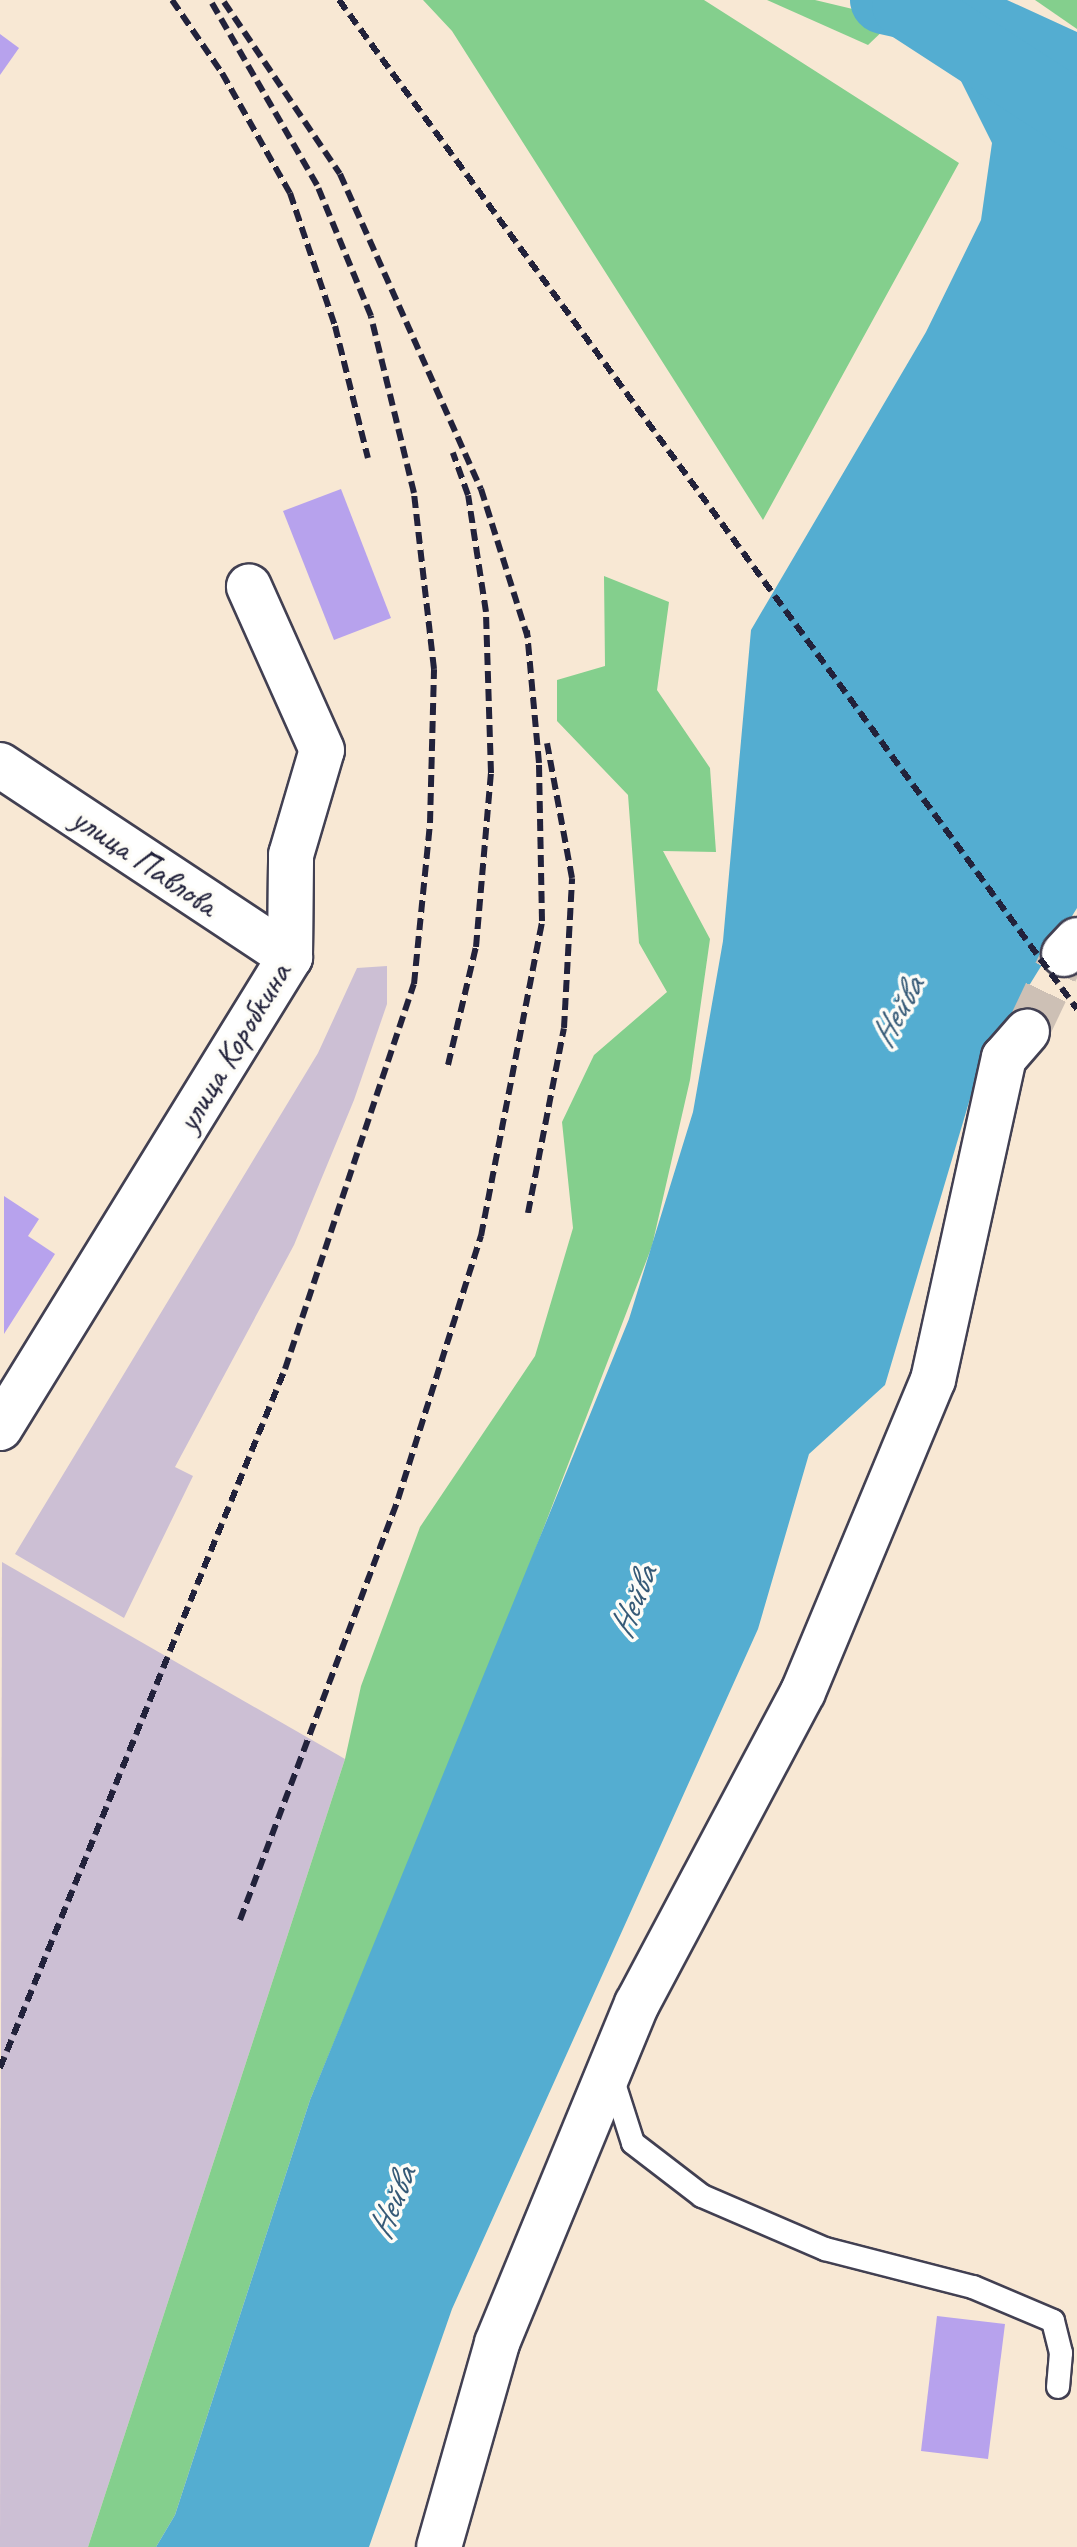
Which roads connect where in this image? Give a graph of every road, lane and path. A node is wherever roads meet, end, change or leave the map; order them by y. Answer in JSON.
{"nodes":[{"id":1,"x":249,"y":587,"type":"dead end"},
{"id":2,"x":0,"y":765,"type":"edge"},
{"id":3,"x":290,"y":957,"type":"junction"},
{"id":4,"x":1027,"y":1032,"type":"tunnel mouth"},
{"id":5,"x":0,"y":1428,"type":"edge"},
{"id":6,"x":610,"y":2069,"type":"junction"},
{"id":7,"x":1058,"y":2387,"type":"dead end"},
{"id":8,"x":439,"y":2547,"type":"edge"}],
"edges":[{"from":1,"to":3,"type":"street","name":"улица Коробкина"},
{"from":2,"to":3,"type":"street","name":"улица Павлова"},
{"from":3,"to":5,"type":"street","name":"улица Коробкина"},
{"from":4,"to":6,"type":"street"},
{"from":6,"to":7,"type":"lane"},
{"from":6,"to":8,"type":"street"}]}
